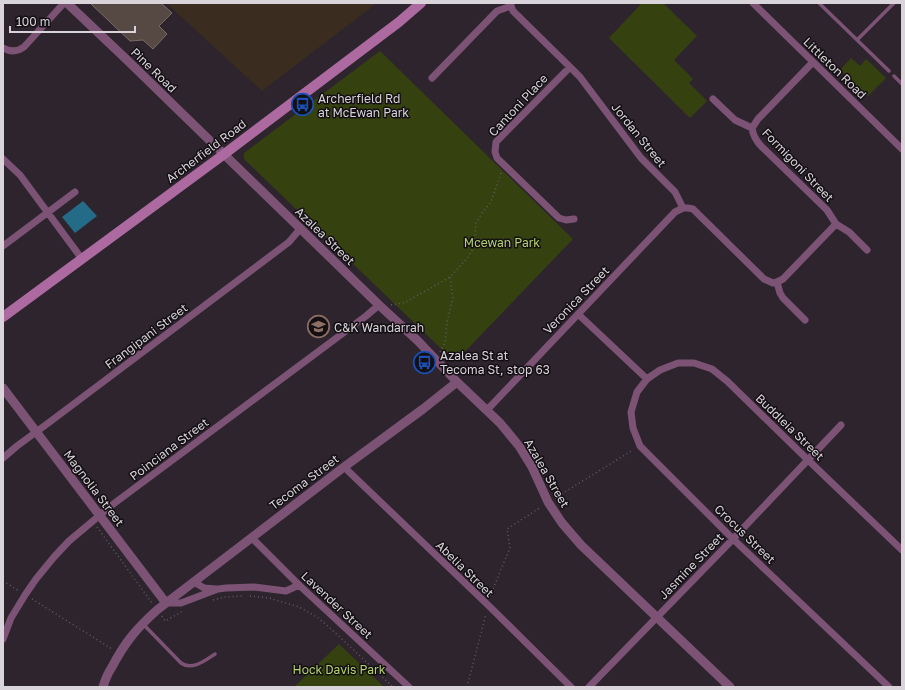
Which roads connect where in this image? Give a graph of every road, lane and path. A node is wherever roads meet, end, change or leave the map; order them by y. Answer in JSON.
{"nodes":[{"id":1,"x":65,"y":3,"type":"edge"},
{"id":2,"x":421,"y":3,"type":"edge"},
{"id":3,"x":753,"y":3,"type":"edge"},
{"id":4,"x":819,"y":3,"type":"edge"},
{"id":5,"x":894,"y":3,"type":"edge"},
{"id":6,"x":511,"y":5,"type":"edge"},
{"id":7,"x":856,"y":40,"type":"junction"},
{"id":8,"x":3,"y":48,"type":"edge"},
{"id":9,"x":813,"y":62,"type":"junction"},
{"id":10,"x":570,"y":67,"type":"junction"},
{"id":11,"x":889,"y":71,"type":"dead end"},
{"id":12,"x":894,"y":76,"type":"dead end"},
{"id":13,"x":432,"y":78,"type":"dead end"},
{"id":14,"x":902,"y":84,"type":"edge"},
{"id":15,"x":713,"y":99,"type":"dead end"},
{"id":16,"x":752,"y":128,"type":"junction"},
{"id":17,"x":902,"y":149,"type":"edge"},
{"id":18,"x":223,"y":154,"type":"junction"},
{"id":19,"x":3,"y":159,"type":"edge"},
{"id":20,"x":504,"y":165,"type":"junction"},
{"id":21,"x":75,"y":192,"type":"dead end"},
{"id":22,"x":683,"y":208,"type":"junction"},
{"id":23,"x":48,"y":212,"type":"junction"},
{"id":24,"x":574,"y":219,"type":"dead end"},
{"id":25,"x":836,"y":224,"type":"junction"},
{"id":26,"x":300,"y":229,"type":"junction"},
{"id":27,"x":3,"y":246,"type":"edge"},
{"id":28,"x":867,"y":250,"type":"dead end"},
{"id":29,"x":82,"y":259,"type":"junction"},
{"id":30,"x":450,"y":277,"type":"junction"},
{"id":31,"x":777,"y":282,"type":"junction"},
{"id":32,"x":379,"y":305,"type":"junction"},
{"id":33,"x":578,"y":314,"type":"junction"},
{"id":34,"x":3,"y":317,"type":"edge"},
{"id":35,"x":805,"y":320,"type":"dead end"},
{"id":36,"x":438,"y":362,"type":"junction"},
{"id":37,"x":646,"y":379,"type":"junction"},
{"id":38,"x":457,"y":382,"type":"junction"},
{"id":39,"x":3,"y":388,"type":"edge"},
{"id":40,"x":487,"y":410,"type":"junction"},
{"id":41,"x":841,"y":425,"type":"dead end"},
{"id":42,"x":36,"y":432,"type":"junction"},
{"id":43,"x":640,"y":446,"type":"junction"},
{"id":44,"x":3,"y":458,"type":"edge"},
{"id":45,"x":808,"y":460,"type":"junction"},
{"id":46,"x":344,"y":467,"type":"junction"},
{"id":47,"x":548,"y":502,"type":"junction"},
{"id":48,"x":96,"y":519,"type":"junction"},
{"id":49,"x":252,"y":538,"type":"junction"},
{"id":50,"x":733,"y":539,"type":"junction"},
{"id":51,"x":902,"y":550,"type":"edge"},
{"id":52,"x":3,"y":581,"type":"edge"},
{"id":53,"x":194,"y":582,"type":"junction"},
{"id":54,"x":299,"y":585,"type":"junction"},
{"id":55,"x":218,"y":589,"type":"junction"},
{"id":56,"x":25,"y":595,"type":"junction"},
{"id":57,"x":250,"y":595,"type":"dead end"},
{"id":58,"x":244,"y":596,"type":"dead end"},
{"id":59,"x":212,"y":600,"type":"dead end"},
{"id":60,"x":166,"y":603,"type":"junction"},
{"id":61,"x":488,"y":605,"type":"junction"},
{"id":62,"x":188,"y":608,"type":"dead end"},
{"id":63,"x":158,"y":610,"type":"junction"},
{"id":64,"x":657,"y":617,"type":"junction"},
{"id":65,"x":142,"y":624,"type":"junction"},
{"id":66,"x":3,"y":639,"type":"edge"},
{"id":67,"x":119,"y":653,"type":"junction"},
{"id":68,"x":215,"y":654,"type":"dead end"},
{"id":69,"x":103,"y":687,"type":"edge"},
{"id":70,"x":393,"y":687,"type":"edge"},
{"id":71,"x":409,"y":687,"type":"edge"},
{"id":72,"x":467,"y":687,"type":"edge"},
{"id":73,"x":571,"y":687,"type":"edge"},
{"id":74,"x":589,"y":687,"type":"edge"},
{"id":75,"x":730,"y":687,"type":"edge"},
{"id":76,"x":889,"y":687,"type":"edge"}],
"edges":[{"from":1,"to":8,"type":"street"},
{"from":1,"to":18,"type":"street","name":"Pine Road"},
{"from":2,"to":18,"type":"main road","name":"Archerfield Road"},
{"from":3,"to":9,"type":"street","name":"Littleton Road"},
{"from":4,"to":7,"type":"lane"},
{"from":5,"to":7,"type":"lane"},
{"from":6,"to":10,"type":"street","name":"Jordan Street"},
{"from":6,"to":13,"type":"street"},
{"from":7,"to":11,"type":"lane"},
{"from":9,"to":16,"type":"street"},
{"from":9,"to":17,"type":"street","name":"Littleton Road"},
{"from":10,"to":20,"type":"street","name":"Cantoni Place"},
{"from":10,"to":22,"type":"street","name":"Jordan Street"},
{"from":12,"to":14,"type":"lane"},
{"from":15,"to":16,"type":"street","name":"Formigoni Street"},
{"from":16,"to":25,"type":"street","name":"Formigoni Street"},
{"from":18,"to":26,"type":"street","name":"Azalea Street"},
{"from":18,"to":29,"type":"main road","name":"Archerfield Road"},
{"from":19,"to":23,"type":"street"},
{"from":20,"to":24,"type":"street","name":"Cantoni Place"},
{"from":20,"to":30,"type":"path"},
{"from":21,"to":23,"type":"street"},
{"from":22,"to":31,"type":"street"},
{"from":22,"to":33,"type":"street","name":"Veronica Street"},
{"from":23,"to":27,"type":"street"},
{"from":23,"to":29,"type":"street"},
{"from":25,"to":28,"type":"street","name":"Formigoni Street"},
{"from":25,"to":31,"type":"street"},
{"from":26,"to":32,"type":"street","name":"Azalea Street"},
{"from":26,"to":42,"type":"street","name":"Frangipani Street"},
{"from":29,"to":34,"type":"main road","name":"Archerfield Road"},
{"from":30,"to":32,"type":"path"},
{"from":30,"to":36,"type":"path"},
{"from":31,"to":35,"type":"street"},
{"from":32,"to":36,"type":"street","name":"Azalea Street"},
{"from":32,"to":48,"type":"street","name":"Poinciana Street"},
{"from":33,"to":37,"type":"street"},
{"from":33,"to":40,"type":"street","name":"Veronica Street"},
{"from":36,"to":38,"type":"street","name":"Azalea Street"},
{"from":37,"to":43,"type":"street","name":"Crocus Street"},
{"from":37,"to":45,"type":"street","name":"Buddleia Street"},
{"from":38,"to":40,"type":"street","name":"Azalea Street"},
{"from":38,"to":46,"type":"street","name":"Tecoma Street"},
{"from":39,"to":42,"type":"street","name":"Magnolia Street"},
{"from":40,"to":47,"type":"street","name":"Azalea Street"},
{"from":41,"to":45,"type":"street","name":"Jasmine Street"},
{"from":42,"to":44,"type":"street","name":"Frangipani Street"},
{"from":42,"to":48,"type":"street","name":"Magnolia Street"},
{"from":43,"to":47,"type":"path"},
{"from":43,"to":50,"type":"street","name":"Crocus Street"},
{"from":45,"to":50,"type":"street","name":"Jasmine Street"},
{"from":45,"to":51,"type":"street","name":"Buddleia Street"},
{"from":46,"to":49,"type":"street","name":"Tecoma Street"},
{"from":46,"to":61,"type":"street","name":"Abelia Street"},
{"from":47,"to":61,"type":"path"},
{"from":47,"to":64,"type":"street","name":"Azalea Street"},
{"from":48,"to":56,"type":"street","name":"Poinciana Street"},
{"from":48,"to":60,"type":"street","name":"Magnolia Street"},
{"from":48,"to":63,"type":"path"},
{"from":49,"to":53,"type":"street","name":"Tecoma Street"},
{"from":49,"to":54,"type":"street","name":"Lavender Street"},
{"from":50,"to":64,"type":"street","name":"Jasmine Street"},
{"from":50,"to":76,"type":"street","name":"Crocus Street"},
{"from":52,"to":56,"type":"path"},
{"from":53,"to":55,"type":"street"},
{"from":53,"to":60,"type":"street","name":"Tecoma Street"},
{"from":54,"to":55,"type":"street"},
{"from":54,"to":71,"type":"street","name":"Lavender Street"},
{"from":55,"to":60,"type":"street"},
{"from":56,"to":66,"type":"street","name":"Poinciana Street"},
{"from":56,"to":67,"type":"path"},
{"from":57,"to":70,"type":"path"},
{"from":58,"to":59,"type":"path"},
{"from":60,"to":63,"type":"street","name":"Tecoma Street"},
{"from":61,"to":72,"type":"path"},
{"from":61,"to":73,"type":"street","name":"Abelia Street"},
{"from":62,"to":63,"type":"path"},
{"from":63,"to":65,"type":"street","name":"Tecoma Street"},
{"from":64,"to":74,"type":"street","name":"Jasmine Street"},
{"from":64,"to":75,"type":"street","name":"Azalea Street"},
{"from":65,"to":67,"type":"street","name":"Tecoma Street"},
{"from":65,"to":68,"type":"lane"},
{"from":67,"to":69,"type":"street","name":"Tecoma Street"}]}
